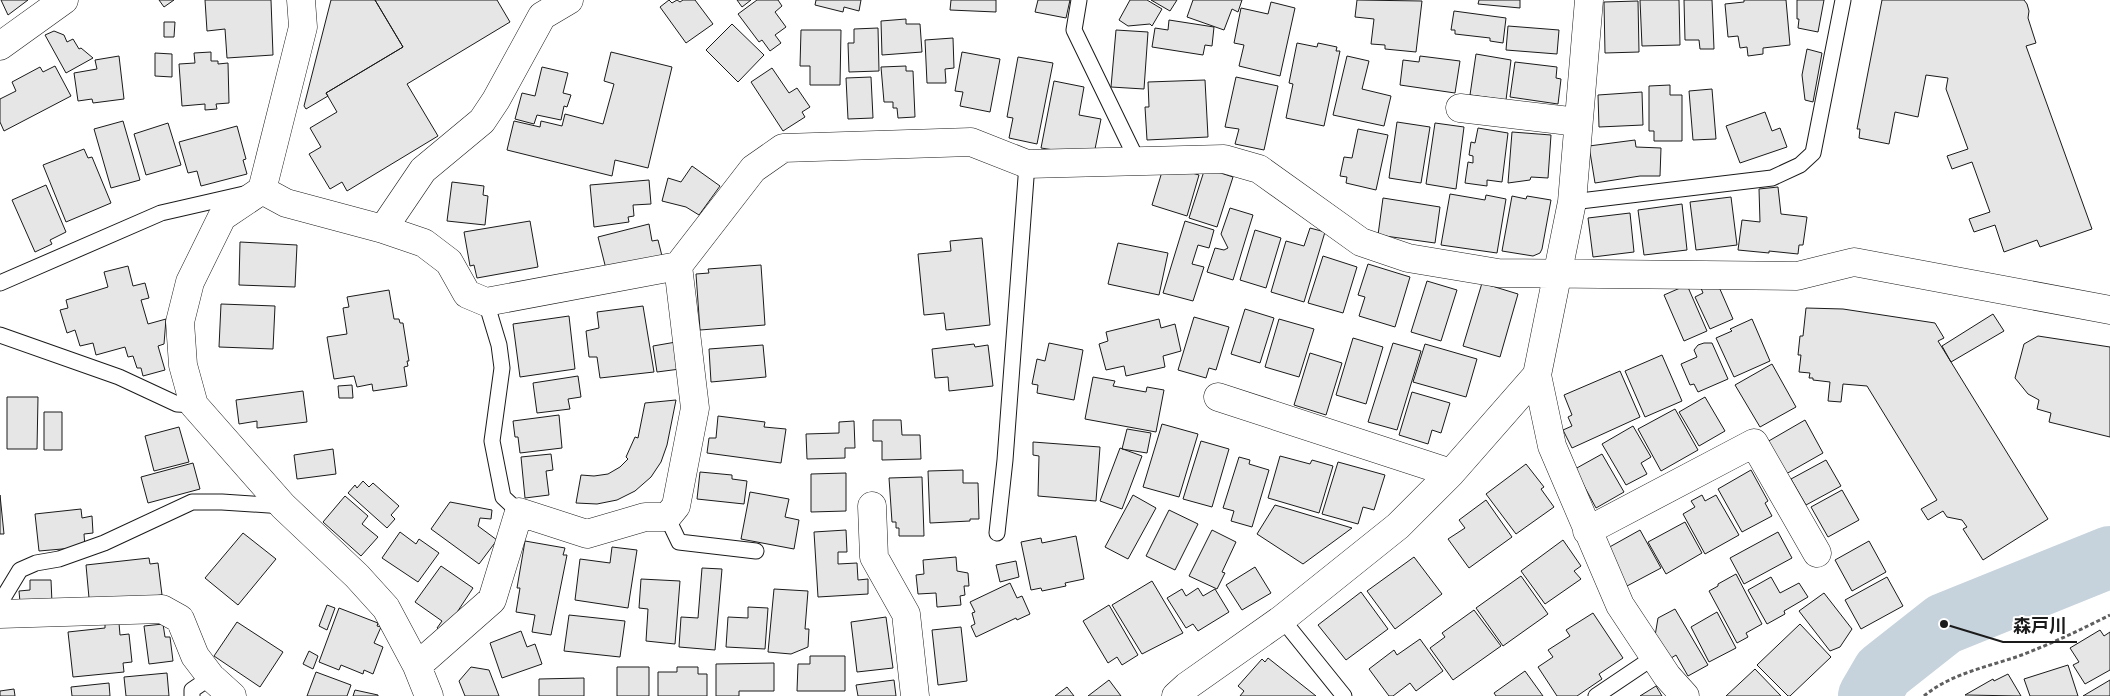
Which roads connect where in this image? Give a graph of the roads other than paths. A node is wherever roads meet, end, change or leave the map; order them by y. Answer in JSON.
{"nodes":[{"id":1,"x":64,"y":0,"type":"edge"},
{"id":2,"x":301,"y":0,"type":"edge"},
{"id":3,"x":569,"y":0,"type":"edge"},
{"id":4,"x":1079,"y":0,"type":"edge"},
{"id":5,"x":1589,"y":0,"type":"edge"},
{"id":6,"x":1843,"y":0,"type":"edge"},
{"id":7,"x":0,"y":46,"type":"edge"},
{"id":8,"x":1460,"y":108,"type":"dead end"},
{"id":9,"x":1578,"y":122,"type":"junction"},
{"id":10,"x":1137,"y":160,"type":"junction"},
{"id":11,"x":1027,"y":164,"type":"junction"},
{"id":12,"x":262,"y":190,"type":"junction"},
{"id":13,"x":1572,"y":202,"type":"junction"},
{"id":14,"x":383,"y":229,"type":"junction"},
{"id":15,"x":678,"y":266,"type":"junction"},
{"id":16,"x":1558,"y":275,"type":"junction"},
{"id":17,"x":0,"y":283,"type":"edge"},
{"id":18,"x":486,"y":302,"type":"junction"},
{"id":19,"x":2110,"y":310,"type":"edge"},
{"id":20,"x":0,"y":335,"type":"edge"},
{"id":21,"x":1537,"y":375,"type":"junction"},
{"id":22,"x":1218,"y":397,"type":"dead end"},
{"id":23,"x":194,"y":405,"type":"junction"},
{"id":24,"x":1451,"y":473,"type":"junction"},
{"id":25,"x":283,"y":506,"type":"junction"},
{"id":26,"x":872,"y":506,"type":"dead end"},
{"id":27,"x":519,"y":512,"type":"junction"},
{"id":28,"x":667,"y":518,"type":"junction"},
{"id":29,"x":1587,"y":531,"type":"junction"},
{"id":30,"x":997,"y":533,"type":"dead end"},
{"id":31,"x":756,"y":551,"type":"dead end"},
{"id":32,"x":1817,"y":553,"type":"dead end"},
{"id":33,"x":0,"y":604,"type":"edge"},
{"id":34,"x":0,"y":614,"type":"edge"},
{"id":35,"x":1282,"y":619,"type":"junction"},
{"id":36,"x":1654,"y":657,"type":"junction"},
{"id":37,"x":417,"y":666,"type":"junction"},
{"id":38,"x":211,"y":677,"type":"junction"},
{"id":39,"x":192,"y":696,"type":"edge"},
{"id":40,"x":232,"y":696,"type":"edge"},
{"id":41,"x":429,"y":696,"type":"edge"},
{"id":42,"x":915,"y":696,"type":"edge"},
{"id":43,"x":1176,"y":696,"type":"edge"},
{"id":44,"x":1344,"y":696,"type":"edge"},
{"id":45,"x":1596,"y":696,"type":"edge"},
{"id":46,"x":1685,"y":696,"type":"edge"}],
"edges":[{"from":1,"to":7,"type":"street"},
{"from":2,"to":12,"type":"street"},
{"from":3,"to":14,"type":"street"},
{"from":4,"to":10,"type":"lane"},
{"from":5,"to":9,"type":"street"},
{"from":6,"to":13,"type":"lane"},
{"from":8,"to":9,"type":"street"},
{"from":9,"to":13,"type":"street"},
{"from":10,"to":11,"type":"street"},
{"from":10,"to":16,"type":"street"},
{"from":11,"to":15,"type":"street"},
{"from":11,"to":30,"type":"lane"},
{"from":12,"to":14,"type":"street"},
{"from":12,"to":17,"type":"lane"},
{"from":12,"to":23,"type":"street"},
{"from":13,"to":16,"type":"street"},
{"from":14,"to":18,"type":"street"},
{"from":15,"to":18,"type":"street"},
{"from":15,"to":28,"type":"street"},
{"from":16,"to":19,"type":"street"},
{"from":16,"to":21,"type":"street"},
{"from":18,"to":27,"type":"lane"},
{"from":20,"to":23,"type":"lane"},
{"from":21,"to":24,"type":"street"},
{"from":21,"to":29,"type":"street"},
{"from":22,"to":24,"type":"street"},
{"from":23,"to":25,"type":"street"},
{"from":24,"to":35,"type":"street"},
{"from":25,"to":33,"type":"lane"},
{"from":25,"to":37,"type":"street"},
{"from":26,"to":42,"type":"street"},
{"from":27,"to":28,"type":"street"},
{"from":27,"to":37,"type":"street"},
{"from":28,"to":31,"type":"lane"},
{"from":29,"to":32,"type":"street"},
{"from":29,"to":36,"type":"street"},
{"from":34,"to":38,"type":"street"},
{"from":35,"to":43,"type":"street"},
{"from":35,"to":44,"type":"lane"},
{"from":36,"to":45,"type":"lane"},
{"from":36,"to":46,"type":"street"},
{"from":37,"to":41,"type":"street"},
{"from":38,"to":39,"type":"lane"},
{"from":38,"to":40,"type":"street"}]}
